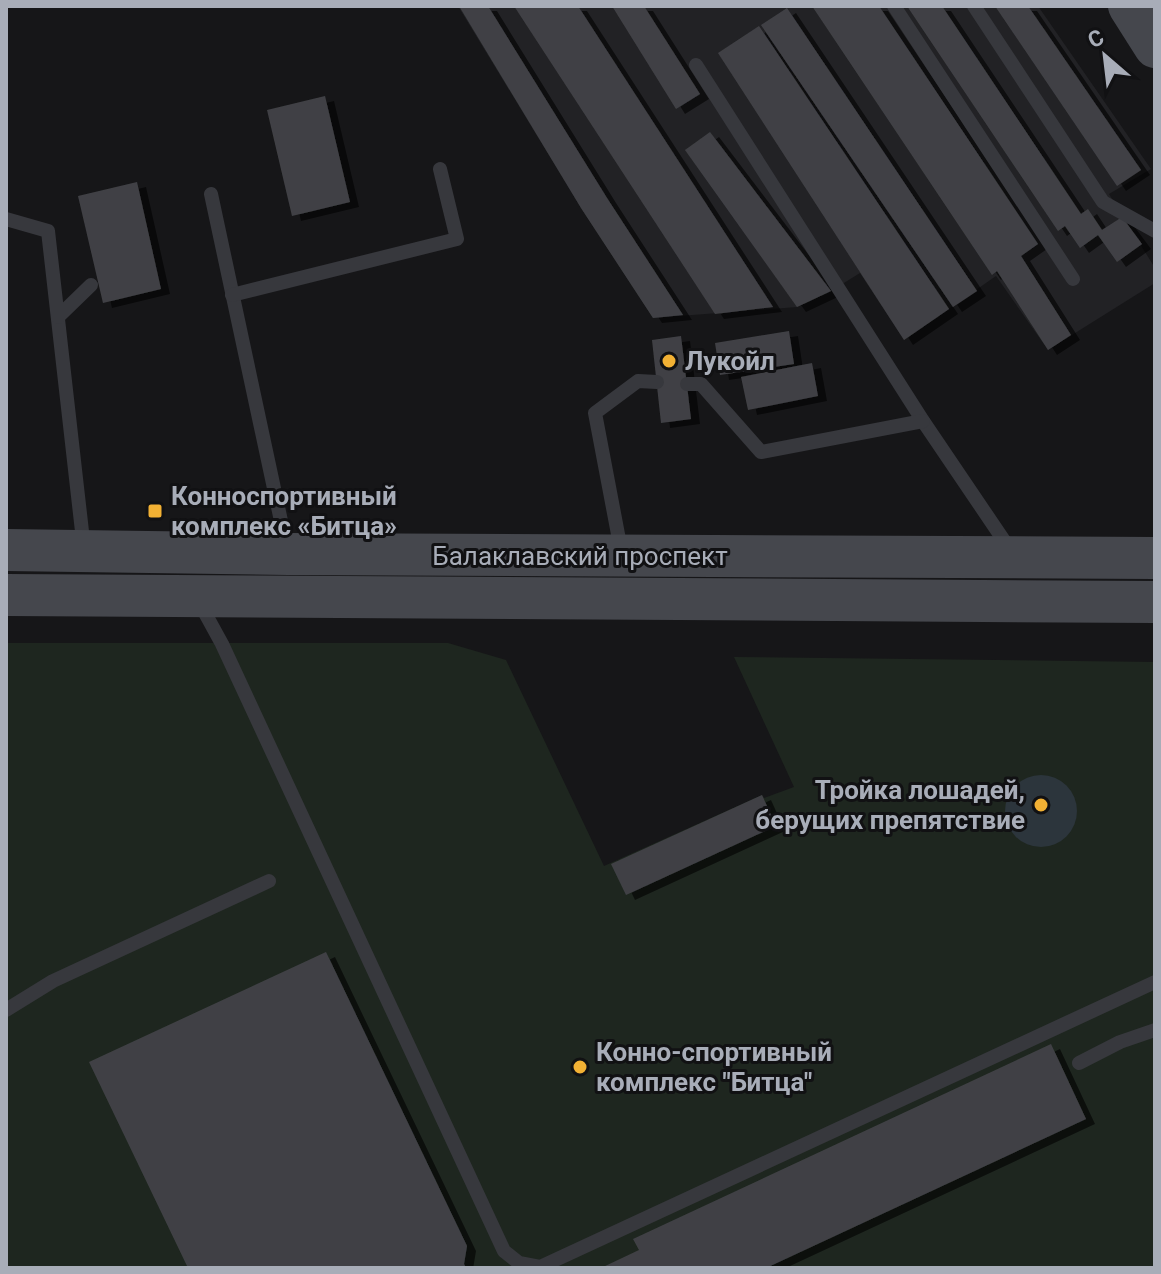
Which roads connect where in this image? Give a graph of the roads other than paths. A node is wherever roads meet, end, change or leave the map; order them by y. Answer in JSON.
{"nodes":[{"id":1,"x":894,"y":6,"type":"edge"},
{"id":2,"x":974,"y":6,"type":"edge"},
{"id":3,"x":1129,"y":6,"type":"edge"},
{"id":4,"x":1155,"y":47,"type":"edge"},
{"id":5,"x":696,"y":65,"type":"dead end"},
{"id":6,"x":440,"y":169,"type":"dead end"},
{"id":7,"x":211,"y":194,"type":"dead end"},
{"id":8,"x":6,"y":219,"type":"edge"},
{"id":9,"x":1155,"y":231,"type":"edge"},
{"id":10,"x":1073,"y":279,"type":"dead end"},
{"id":11,"x":91,"y":285,"type":"dead end"},
{"id":12,"x":232,"y":295,"type":"junction"},
{"id":13,"x":58,"y":317,"type":"junction"},
{"id":14,"x":657,"y":382,"type":"dead end"},
{"id":15,"x":687,"y":384,"type":"dead end"},
{"id":16,"x":923,"y":421,"type":"junction"},
{"id":17,"x":6,"y":550,"type":"edge"},
{"id":18,"x":85,"y":551,"type":"junction"},
{"id":19,"x":289,"y":554,"type":"junction"},
{"id":20,"x":622,"y":556,"type":"junction"},
{"id":21,"x":1016,"y":558,"type":"junction"},
{"id":22,"x":1155,"y":558,"type":"edge"},
{"id":23,"x":6,"y":595,"type":"edge"},
{"id":24,"x":196,"y":596,"type":"junction"},
{"id":25,"x":1155,"y":602,"type":"edge"},
{"id":26,"x":269,"y":881,"type":"dead end"},
{"id":27,"x":1155,"y":982,"type":"edge"},
{"id":28,"x":6,"y":1010,"type":"edge"},
{"id":29,"x":1155,"y":1030,"type":"edge"},
{"id":30,"x":1079,"y":1063,"type":"dead end"}],
"edges":[{"from":1,"to":10,"type":"lane"},
{"from":2,"to":9,"type":"lane"},
{"from":3,"to":4,"type":"main road"},
{"from":5,"to":16,"type":"lane"},
{"from":6,"to":12,"type":"lane"},
{"from":7,"to":12,"type":"lane"},
{"from":8,"to":13,"type":"lane"},
{"from":11,"to":13,"type":"lane"},
{"from":12,"to":19,"type":"lane"},
{"from":13,"to":18,"type":"lane"},
{"from":14,"to":20,"type":"lane"},
{"from":15,"to":16,"type":"lane"},
{"from":16,"to":21,"type":"lane"},
{"from":17,"to":18,"type":"main road","name":"Балаклавский проспект"},
{"from":18,"to":19,"type":"main road","name":"Балаклавский проспект"},
{"from":19,"to":20,"type":"main road","name":"Балаклавский проспект"},
{"from":20,"to":21,"type":"main road","name":"Балаклавский проспект"},
{"from":21,"to":22,"type":"main road","name":"Балаклавский проспект"},
{"from":23,"to":24,"type":"main road","name":"Балаклавский проспект"},
{"from":24,"to":25,"type":"main road","name":"Балаклавский проспект"},
{"from":24,"to":27,"type":"lane"},
{"from":26,"to":28,"type":"lane"},
{"from":29,"to":30,"type":"lane"}]}
